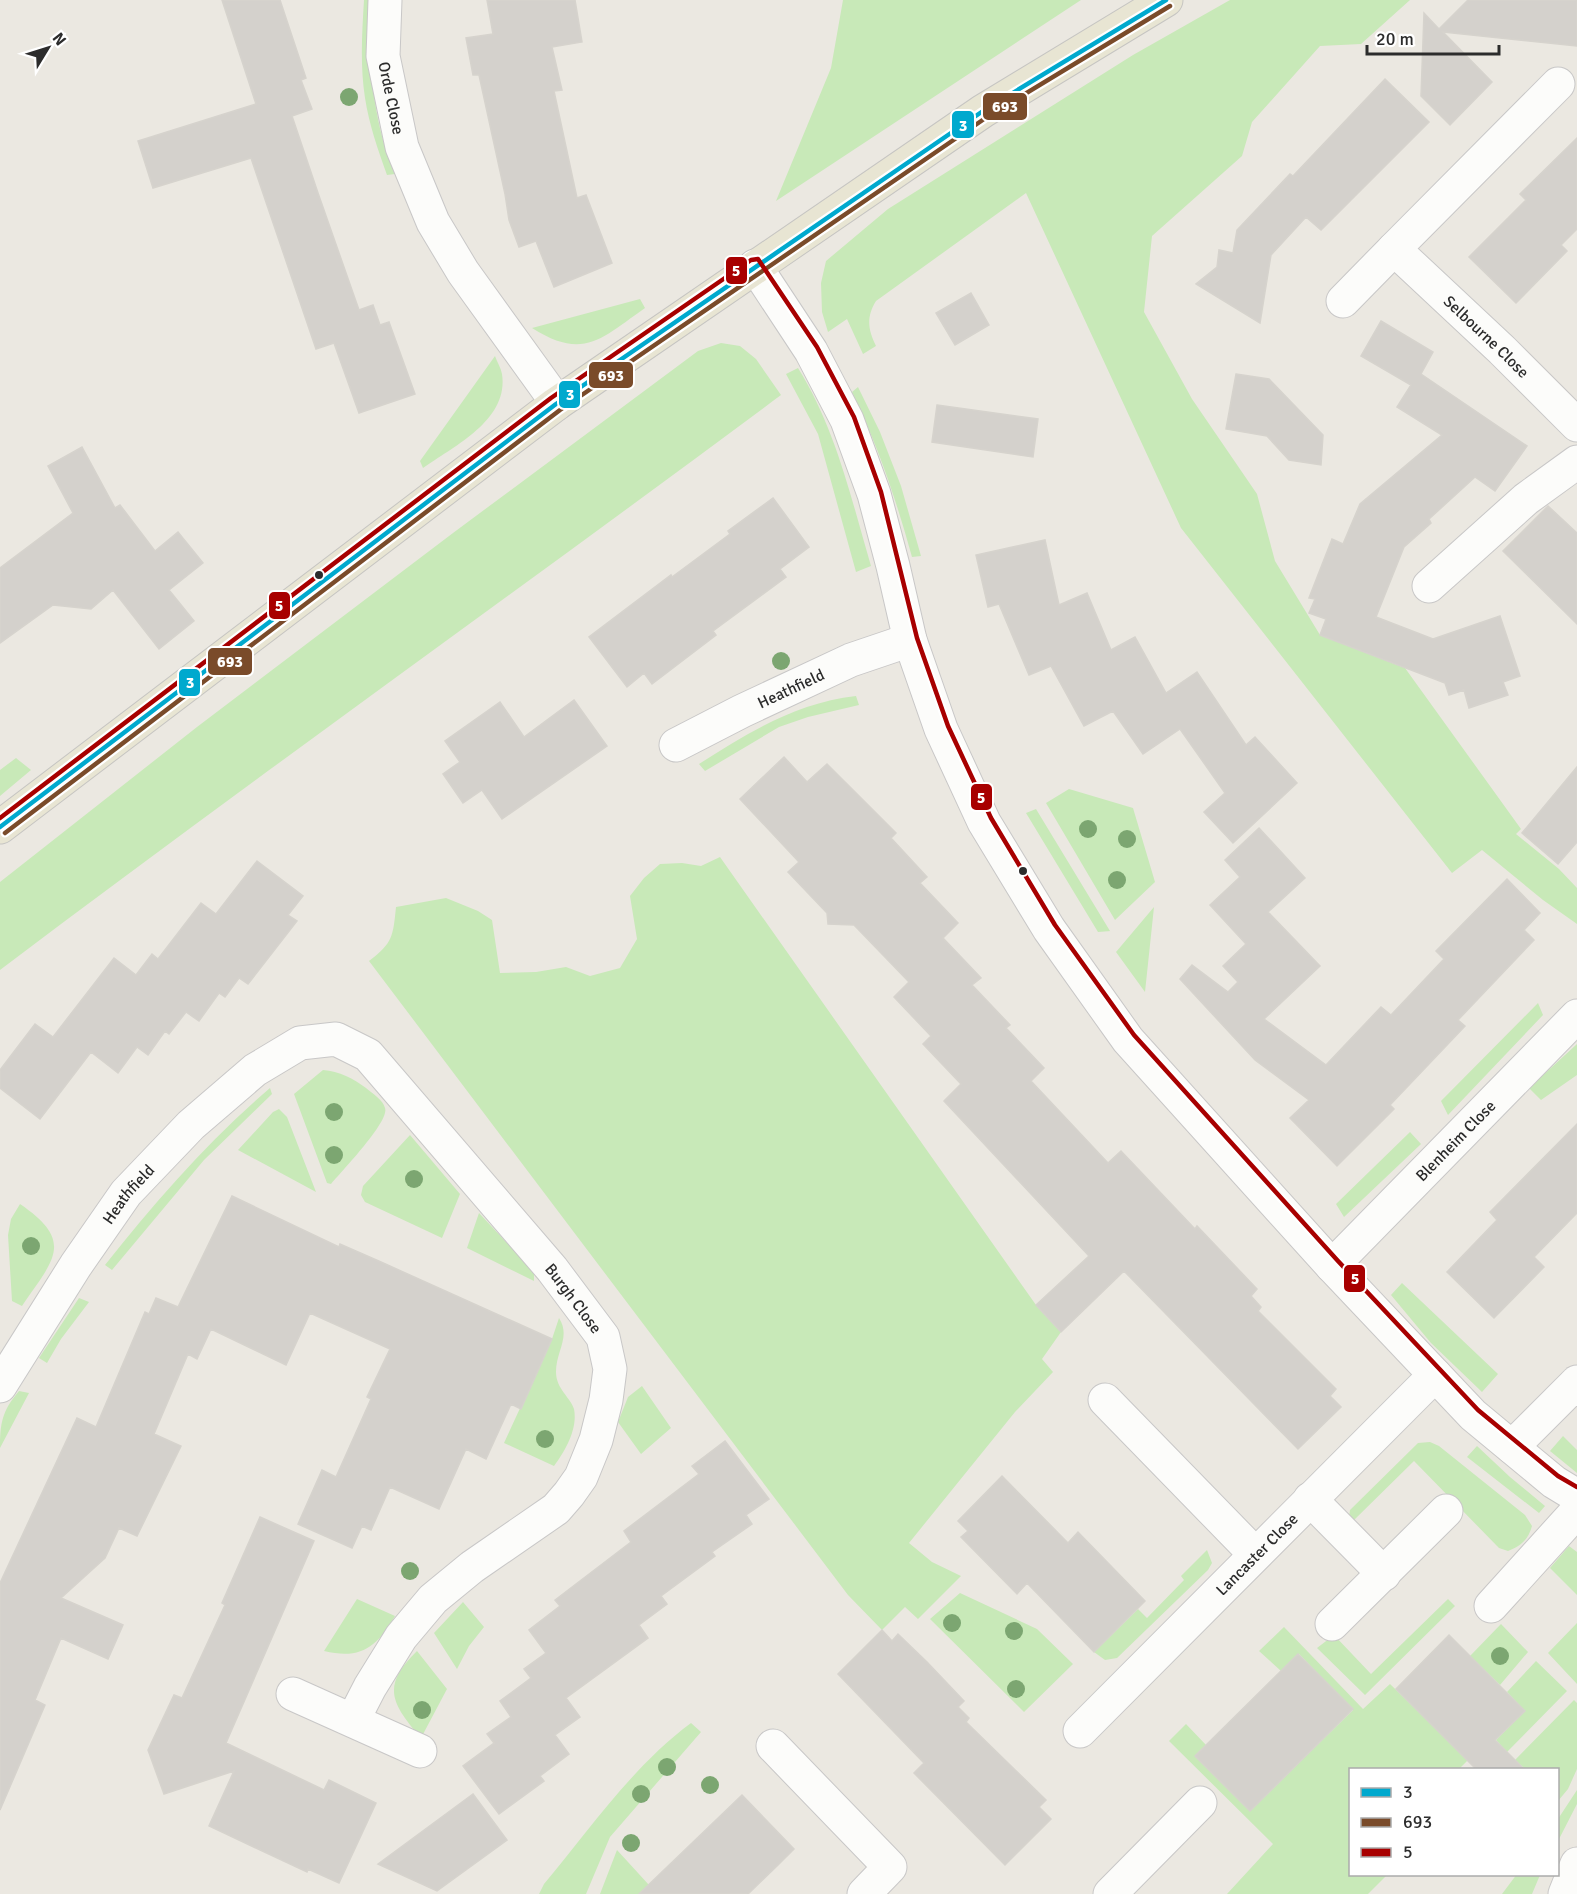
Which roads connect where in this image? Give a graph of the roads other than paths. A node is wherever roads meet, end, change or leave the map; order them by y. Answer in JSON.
{"nodes":[{"id":1,"x":386,"y":0,"type":"edge"},
{"id":2,"x":1166,"y":0,"type":"edge"},
{"id":3,"x":1558,"y":84,"type":"dead end"},
{"id":4,"x":1394,"y":249,"type":"junction"},
{"id":5,"x":755,"y":266,"type":"junction"},
{"id":6,"x":1343,"y":301,"type":"dead end"},
{"id":7,"x":556,"y":404,"type":"junction"},
{"id":8,"x":1577,"y":425,"type":"edge"},
{"id":9,"x":1577,"y":462,"type":"edge"},
{"id":10,"x":1429,"y":586,"type":"dead end"},
{"id":11,"x":909,"y":640,"type":"junction"},
{"id":12,"x":676,"y":745,"type":"dead end"},
{"id":13,"x":0,"y":827,"type":"edge"},
{"id":14,"x":1577,"y":1016,"type":"edge"},
{"id":15,"x":300,"y":1043,"type":"joint"},
{"id":16,"x":1332,"y":1266,"type":"junction"},
{"id":17,"x":1435,"y":1376,"type":"junction"},
{"id":18,"x":1577,"y":1382,"type":"edge"},
{"id":19,"x":0,"y":1386,"type":"edge"},
{"id":20,"x":1105,"y":1400,"type":"dead end"},
{"id":21,"x":1512,"y":1447,"type":"junction"},
{"id":22,"x":1577,"y":1496,"type":"edge"},
{"id":23,"x":1310,"y":1499,"type":"junction"},
{"id":24,"x":1446,"y":1511,"type":"dead end"},
{"id":25,"x":1577,"y":1511,"type":"edge"},
{"id":26,"x":1255,"y":1554,"type":"junction"},
{"id":27,"x":1384,"y":1574,"type":"junction"},
{"id":28,"x":1491,"y":1606,"type":"dead end"},
{"id":29,"x":1332,"y":1624,"type":"dead end"},
{"id":30,"x":293,"y":1694,"type":"dead end"},
{"id":31,"x":352,"y":1720,"type":"junction"},
{"id":32,"x":1080,"y":1731,"type":"dead end"},
{"id":33,"x":773,"y":1746,"type":"dead end"},
{"id":34,"x":420,"y":1751,"type":"dead end"},
{"id":35,"x":1200,"y":1803,"type":"dead end"},
{"id":36,"x":1577,"y":1864,"type":"edge"},
{"id":37,"x":864,"y":1894,"type":"edge"},
{"id":38,"x":1110,"y":1894,"type":"edge"},
{"id":39,"x":1565,"y":1894,"type":"edge"}],
"edges":[{"from":1,"to":7,"type":"street","name":"Orde Close"},
{"from":2,"to":5,"type":"main road"},
{"from":3,"to":4,"type":"street"},
{"from":4,"to":6,"type":"street"},
{"from":4,"to":8,"type":"street","name":"Selbourne Close"},
{"from":5,"to":7,"type":"main road"},
{"from":5,"to":11,"type":"street"},
{"from":7,"to":13,"type":"main road"},
{"from":9,"to":10,"type":"street"},
{"from":11,"to":12,"type":"street","name":"Heathfield"},
{"from":11,"to":16,"type":"street"},
{"from":14,"to":16,"type":"street","name":"Blenheim Close"},
{"from":15,"to":19,"type":"street","name":"Heathfield"},
{"from":15,"to":31,"type":"street","name":"Burgh Close"},
{"from":16,"to":17,"type":"street"},
{"from":17,"to":21,"type":"street"},
{"from":17,"to":23,"type":"street","name":"Lancaster Close"},
{"from":18,"to":21,"type":"street"},
{"from":20,"to":26,"type":"street"},
{"from":21,"to":22,"type":"street"},
{"from":23,"to":26,"type":"street","name":"Lancaster Close"},
{"from":23,"to":27,"type":"street"},
{"from":24,"to":27,"type":"street"},
{"from":25,"to":28,"type":"street"},
{"from":26,"to":32,"type":"street","name":"Lancaster Close"},
{"from":27,"to":29,"type":"street"},
{"from":30,"to":31,"type":"street"},
{"from":31,"to":34,"type":"street"},
{"from":33,"to":37,"type":"street"},
{"from":35,"to":38,"type":"street"},
{"from":36,"to":39,"type":"street"}]}
